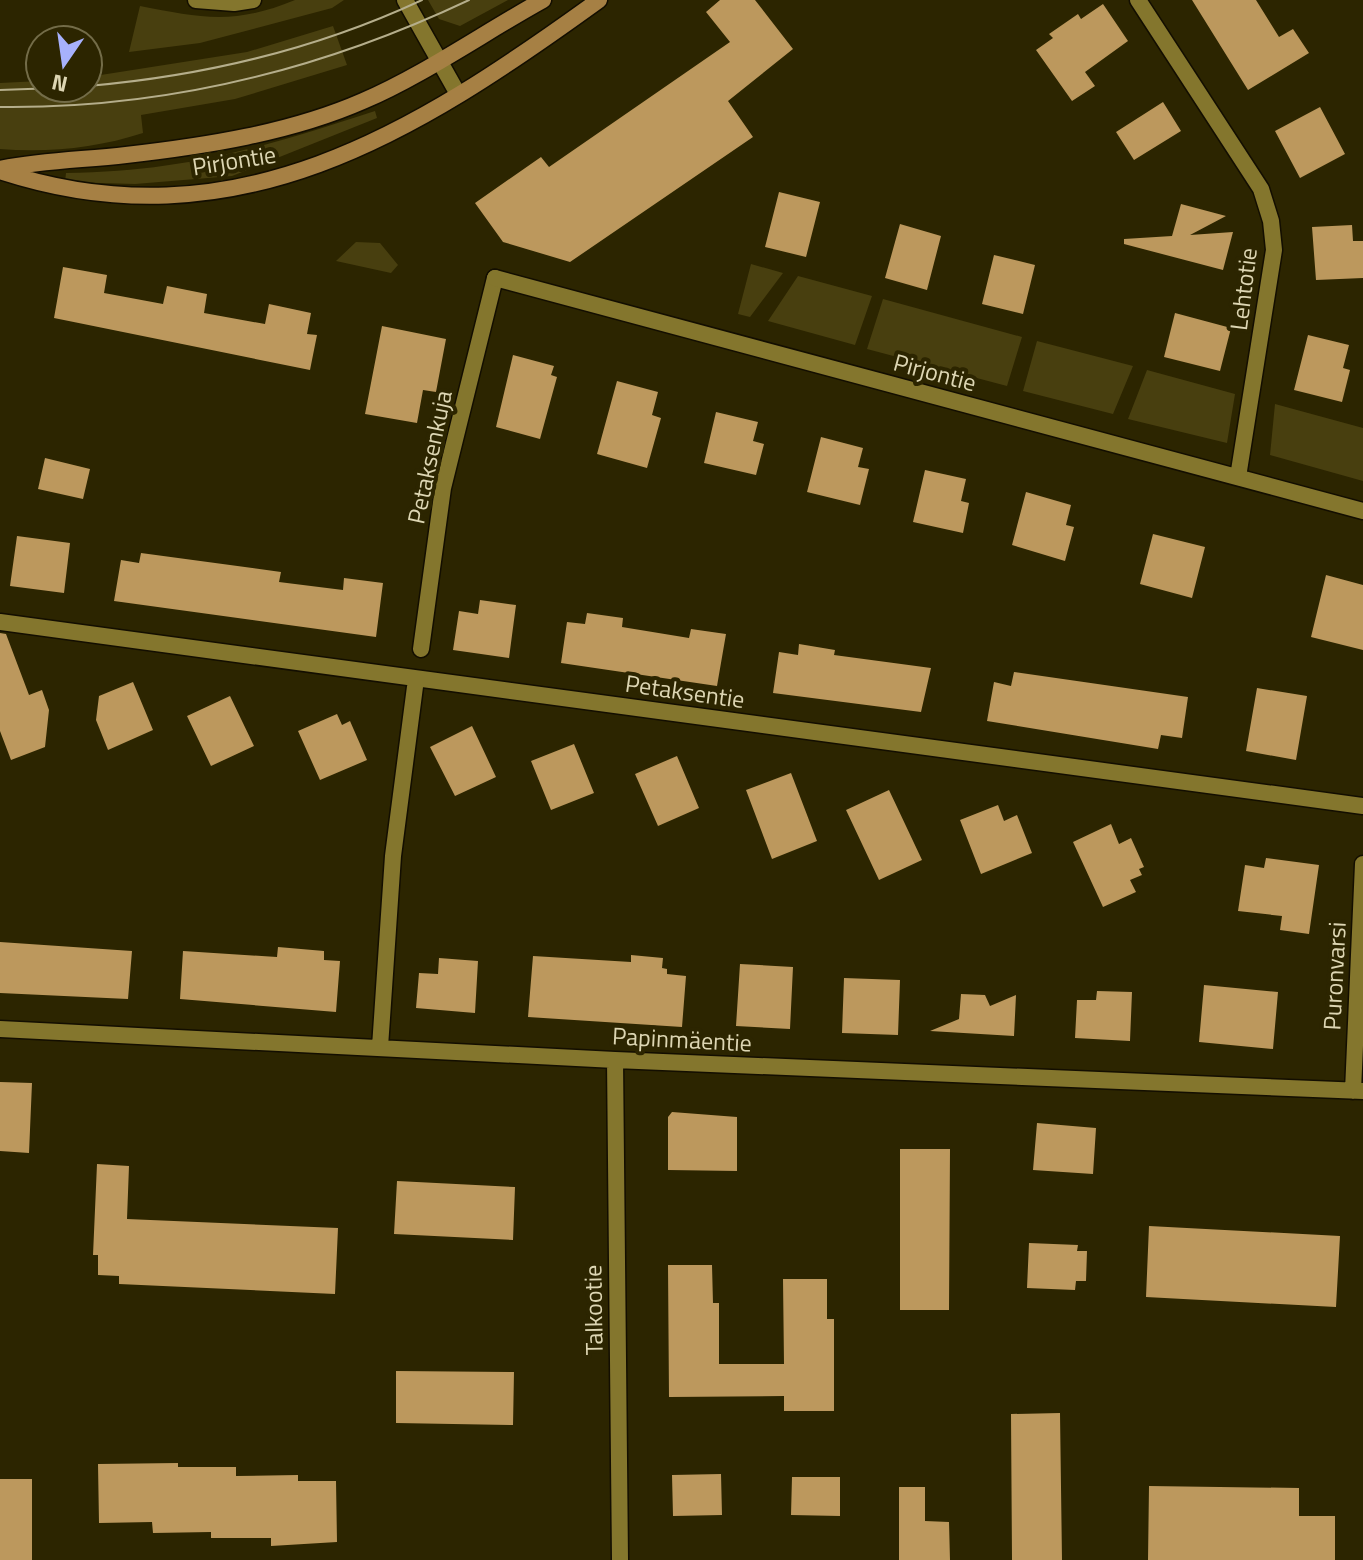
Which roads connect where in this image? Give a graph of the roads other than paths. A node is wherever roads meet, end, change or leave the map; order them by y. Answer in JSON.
{"nodes":[{"id":1,"x":196,"y":0,"type":"edge"},
{"id":2,"x":253,"y":0,"type":"edge"},
{"id":3,"x":405,"y":0,"type":"edge"},
{"id":4,"x":543,"y":0,"type":"edge"},
{"id":5,"x":599,"y":0,"type":"edge"},
{"id":6,"x":1138,"y":0,"type":"edge"},
{"id":7,"x":437,"y":60,"type":"junction"},
{"id":8,"x":458,"y":94,"type":"junction"},
{"id":9,"x":0,"y":170,"type":"edge"},
{"id":10,"x":495,"y":278,"type":"joint"},
{"id":11,"x":1238,"y":477,"type":"junction"},
{"id":12,"x":1363,"y":511,"type":"edge"},
{"id":13,"x":0,"y":622,"type":"edge"},
{"id":14,"x":421,"y":649,"type":"dead end"},
{"id":15,"x":416,"y":679,"type":"junction"},
{"id":16,"x":1363,"y":806,"type":"edge"},
{"id":17,"x":1363,"y":864,"type":"edge"},
{"id":18,"x":0,"y":1029,"type":"edge"},
{"id":19,"x":380,"y":1047,"type":"junction"},
{"id":20,"x":615,"y":1060,"type":"junction"},
{"id":21,"x":1358,"y":1091,"type":"edge"},
{"id":22,"x":620,"y":1560,"type":"edge"}],
"edges":[{"from":1,"to":2,"type":"street"},
{"from":3,"to":7,"type":"street"},
{"from":4,"to":7,"type":"main road","name":"Pirjontie"},
{"from":5,"to":8,"type":"main road","name":"Pirjontie"},
{"from":6,"to":11,"type":"street","name":"Lehtotie"},
{"from":7,"to":8,"type":"street"},
{"from":7,"to":9,"type":"main road","name":"Pirjontie"},
{"from":8,"to":9,"type":"main road","name":"Pirjontie"},
{"from":10,"to":11,"type":"street","name":"Pirjontie"},
{"from":10,"to":14,"type":"street","name":"Petaksenkuja"},
{"from":11,"to":12,"type":"street","name":"Pirjontie"},
{"from":13,"to":15,"type":"street","name":"Petaksentie"},
{"from":15,"to":16,"type":"street","name":"Petaksentie"},
{"from":15,"to":19,"type":"street"},
{"from":17,"to":21,"type":"street","name":"Puronvarsi"},
{"from":18,"to":19,"type":"street","name":"Papinmäentie"},
{"from":19,"to":20,"type":"street","name":"Papinmäentie"},
{"from":20,"to":21,"type":"street","name":"Papinmäentie"},
{"from":20,"to":22,"type":"street","name":"Talkootie"}]}
